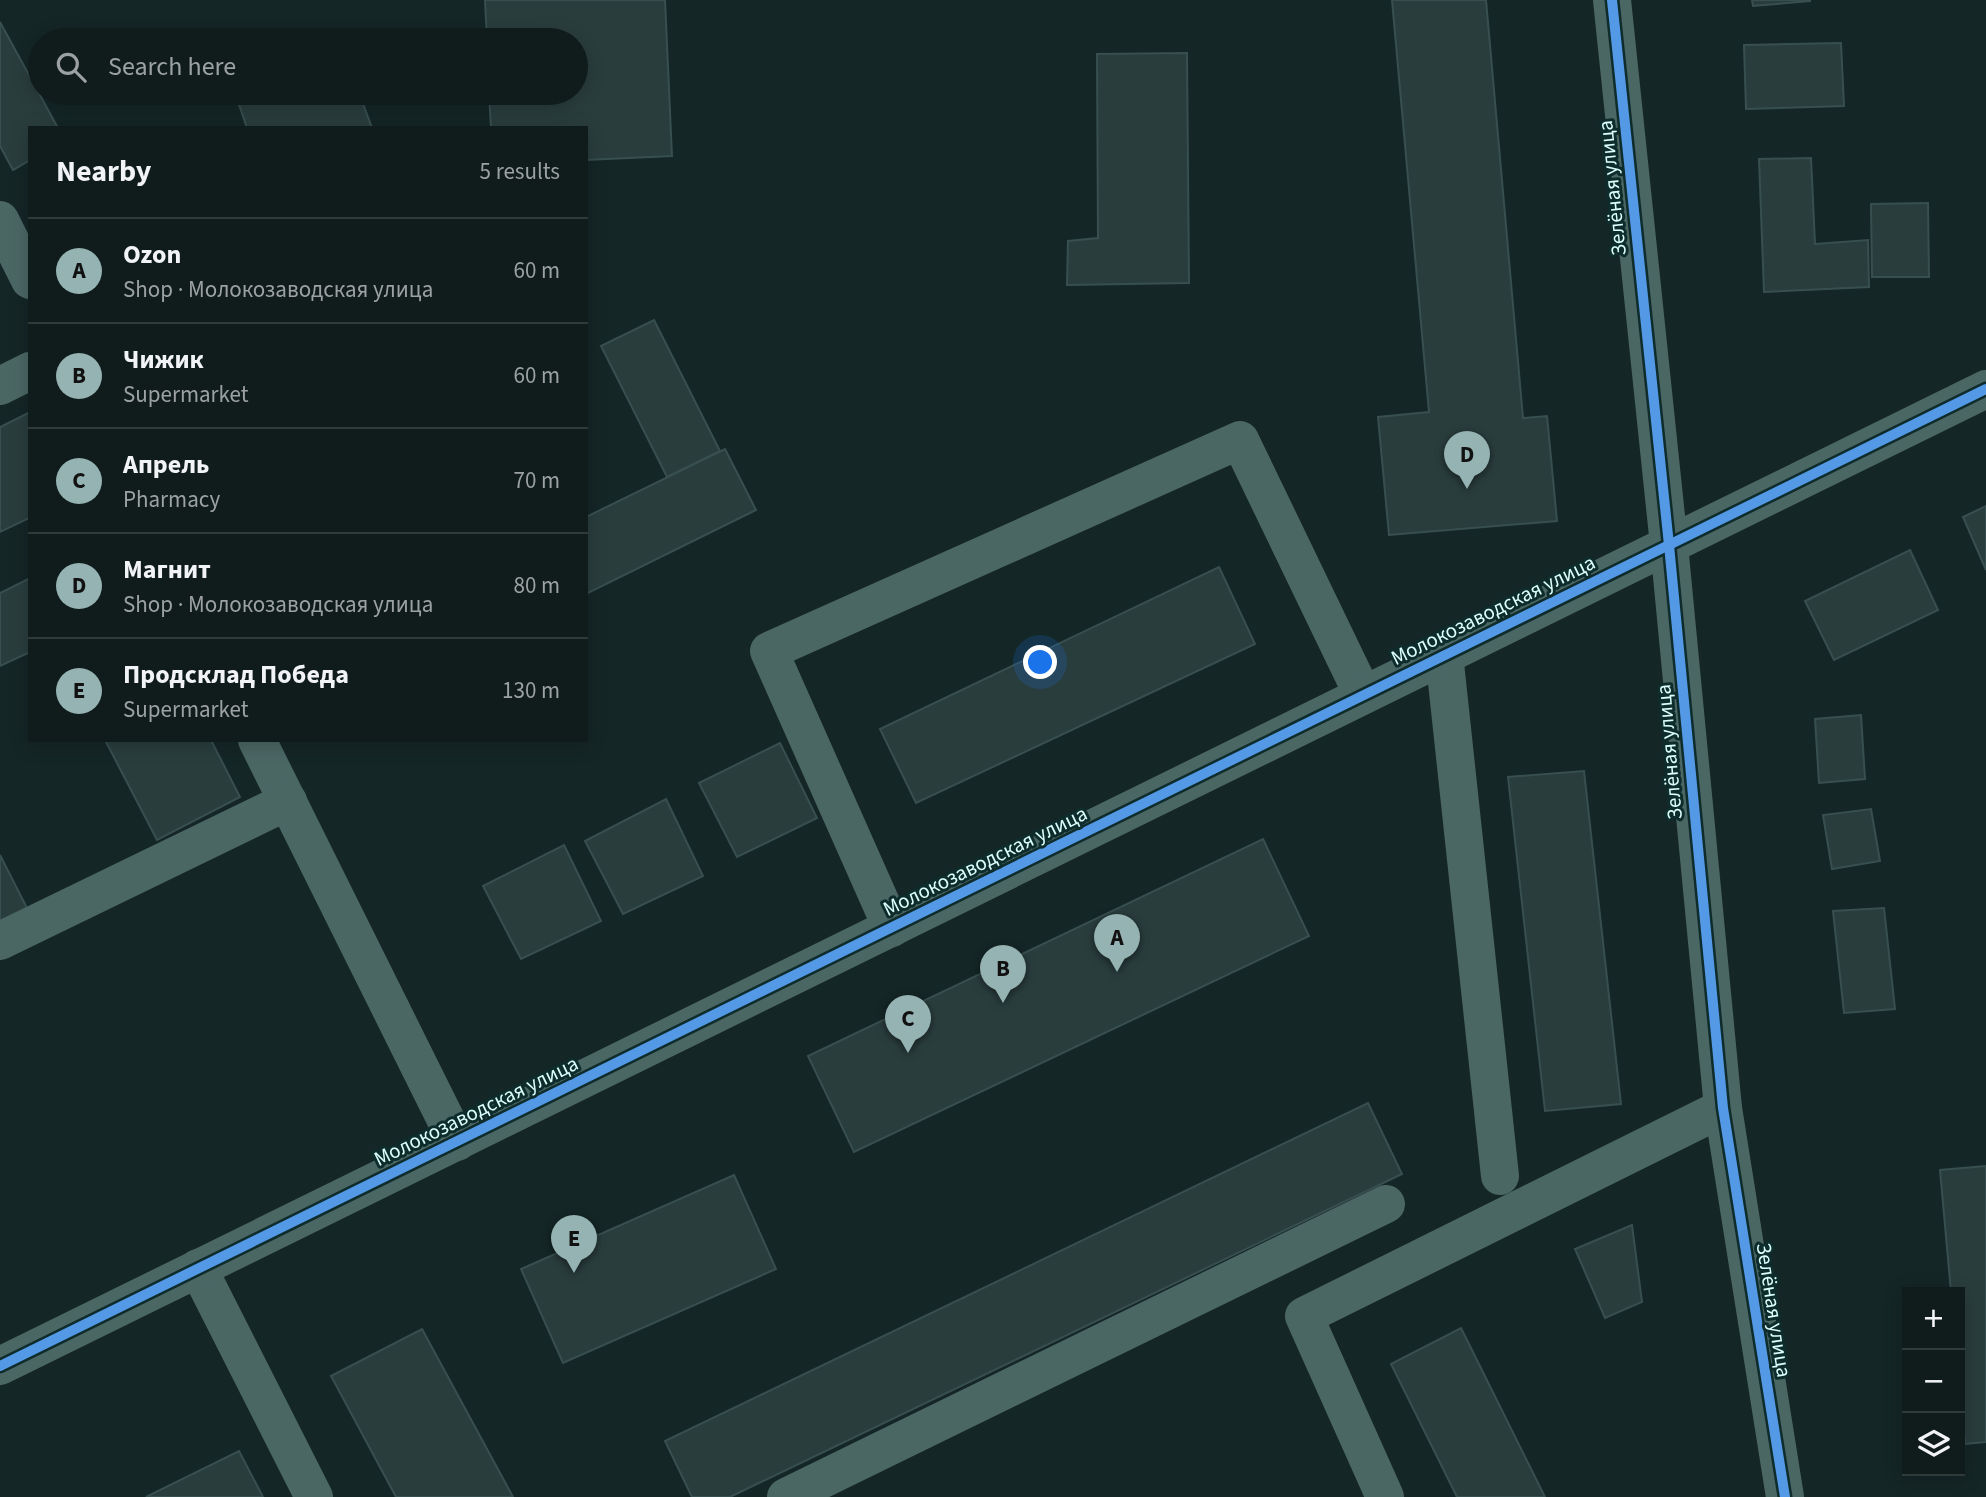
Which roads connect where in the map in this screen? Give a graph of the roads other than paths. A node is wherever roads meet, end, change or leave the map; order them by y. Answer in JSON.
{"nodes":[{"id":1,"x":1612,"y":0,"type":"edge"},
{"id":2,"x":0,"y":220,"type":"edge"},
{"id":3,"x":28,"y":276,"type":"edge"},
{"id":4,"x":28,"y":372,"type":"edge"},
{"id":5,"x":0,"y":386,"type":"edge"},
{"id":6,"x":1986,"y":389,"type":"edge"},
{"id":7,"x":1669,"y":545,"type":"junction"},
{"id":8,"x":1444,"y":654,"type":"junction"},
{"id":9,"x":1363,"y":695,"type":"junction"},
{"id":10,"x":258,"y":742,"type":"edge"},
{"id":11,"x":288,"y":801,"type":"junction"},
{"id":12,"x":892,"y":928,"type":"junction"},
{"id":13,"x":0,"y":941,"type":"edge"},
{"id":14,"x":1723,"y":1108,"type":"junction"},
{"id":15,"x":457,"y":1142,"type":"junction"},
{"id":16,"x":1500,"y":1176,"type":"dead end"},
{"id":17,"x":1386,"y":1204,"type":"dead end"},
{"id":18,"x":198,"y":1268,"type":"junction"},
{"id":19,"x":0,"y":1366,"type":"edge"},
{"id":20,"x":314,"y":1497,"type":"edge"},
{"id":21,"x":786,"y":1497,"type":"edge"},
{"id":22,"x":1385,"y":1497,"type":"edge"},
{"id":23,"x":1785,"y":1497,"type":"edge"}],
"edges":[{"from":1,"to":7,"type":"street","name":"Зелёная улица"},
{"from":2,"to":3,"type":"street"},
{"from":4,"to":5,"type":"street"},
{"from":6,"to":7,"type":"street","name":"Молокозаводская улица"},
{"from":7,"to":8,"type":"street","name":"Молокозаводская улица"},
{"from":7,"to":14,"type":"street","name":"Зелёная улица"},
{"from":8,"to":9,"type":"street","name":"Молокозаводская улица"},
{"from":8,"to":16,"type":"street"},
{"from":9,"to":12,"type":"street","name":"Молокозаводская улица"},
{"from":9,"to":12,"type":"street"},
{"from":10,"to":11,"type":"street"},
{"from":11,"to":13,"type":"street"},
{"from":11,"to":15,"type":"street"},
{"from":12,"to":15,"type":"street","name":"Молокозаводская улица"},
{"from":14,"to":22,"type":"street"},
{"from":14,"to":23,"type":"street","name":"Зелёная улица"},
{"from":15,"to":18,"type":"street","name":"Молокозаводская улица"},
{"from":17,"to":21,"type":"street"},
{"from":18,"to":19,"type":"street","name":"Молокозаводская улица"},
{"from":18,"to":20,"type":"street"}]}
